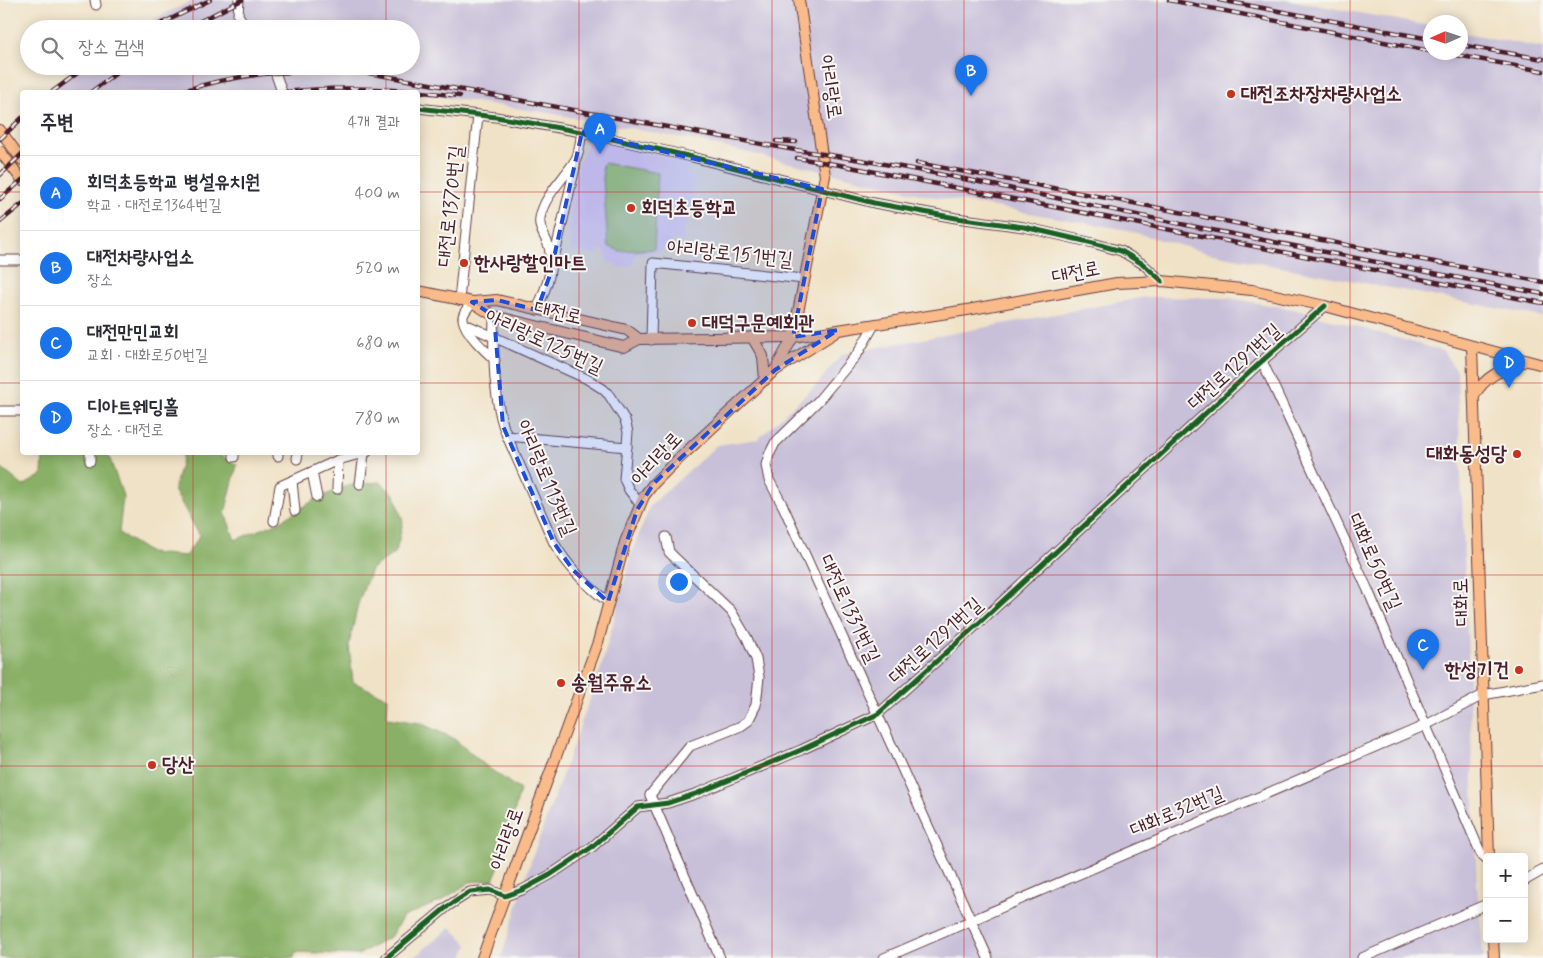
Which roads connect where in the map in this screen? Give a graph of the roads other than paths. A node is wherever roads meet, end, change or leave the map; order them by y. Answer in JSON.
{"nodes":[{"id":1,"x":239,"y":0,"type":"edge"},
{"id":2,"x":799,"y":0,"type":"edge"},
{"id":3,"x":241,"y":20,"type":"edge"},
{"id":4,"x":276,"y":75,"type":"edge"},
{"id":5,"x":281,"y":90,"type":"edge"},
{"id":6,"x":420,"y":108,"type":"edge"},
{"id":7,"x":478,"y":115,"type":"junction"},
{"id":8,"x":0,"y":130,"type":"edge"},
{"id":9,"x":582,"y":132,"type":"junction"},
{"id":10,"x":0,"y":151,"type":"edge"},
{"id":11,"x":20,"y":157,"type":"edge"},
{"id":12,"x":577,"y":157,"type":"junction"},
{"id":13,"x":20,"y":177,"type":"edge"},
{"id":14,"x":822,"y":189,"type":"junction"},
{"id":15,"x":0,"y":260,"type":"edge"},
{"id":16,"x":20,"y":261,"type":"edge"},
{"id":17,"x":550,"y":275,"type":"junction"},
{"id":18,"x":804,"y":279,"type":"junction"},
{"id":19,"x":1162,"y":281,"type":"junction"},
{"id":20,"x":420,"y":291,"type":"edge"},
{"id":21,"x":459,"y":300,"type":"junction"},
{"id":22,"x":472,"y":302,"type":"junction"},
{"id":23,"x":1325,"y":306,"type":"junction"},
{"id":24,"x":537,"y":310,"type":"junction"},
{"id":25,"x":494,"y":316,"type":"junction"},
{"id":26,"x":465,"y":324,"type":"junction"},
{"id":27,"x":874,"y":325,"type":"junction"},
{"id":28,"x":838,"y":330,"type":"junction"},
{"id":29,"x":494,"y":337,"type":"junction"},
{"id":30,"x":752,"y":337,"type":"junction"},
{"id":31,"x":793,"y":337,"type":"junction"},
{"id":32,"x":639,"y":339,"type":"junction"},
{"id":33,"x":651,"y":340,"type":"junction"},
{"id":34,"x":1472,"y":346,"type":"junction"},
{"id":35,"x":494,"y":360,"type":"junction"},
{"id":36,"x":1262,"y":361,"type":"junction"},
{"id":37,"x":1525,"y":361,"type":"junction"},
{"id":38,"x":1543,"y":365,"type":"edge"},
{"id":39,"x":775,"y":370,"type":"junction"},
{"id":40,"x":765,"y":380,"type":"junction"},
{"id":41,"x":1473,"y":396,"type":"junction"},
{"id":42,"x":20,"y":410,"type":"edge"},
{"id":43,"x":0,"y":412,"type":"edge"},
{"id":44,"x":507,"y":436,"type":"junction"},
{"id":45,"x":628,"y":447,"type":"junction"},
{"id":46,"x":358,"y":455,"type":"edge"},
{"id":47,"x":366,"y":455,"type":"edge"},
{"id":48,"x":338,"y":460,"type":"junction"},
{"id":49,"x":312,"y":472,"type":"junction"},
{"id":50,"x":292,"y":481,"type":"junction"},
{"id":51,"x":360,"y":484,"type":"dead end"},
{"id":52,"x":337,"y":489,"type":"dead end"},
{"id":53,"x":317,"y":497,"type":"dead end"},
{"id":54,"x":640,"y":504,"type":"junction"},
{"id":55,"x":296,"y":511,"type":"dead end"},
{"id":56,"x":274,"y":521,"type":"dead end"},
{"id":57,"x":666,"y":538,"type":"dead end"},
{"id":58,"x":608,"y":602,"type":"junction"},
{"id":59,"x":1543,"y":684,"type":"edge"},
{"id":60,"x":1483,"y":695,"type":"junction"},
{"id":61,"x":878,"y":714,"type":"junction"},
{"id":62,"x":1426,"y":725,"type":"junction"},
{"id":63,"x":655,"y":806,"type":"junction"},
{"id":64,"x":1488,"y":853,"type":"edge"},
{"id":65,"x":1483,"y":855,"type":"edge"},
{"id":66,"x":1543,"y":870,"type":"edge"},
{"id":67,"x":1528,"y":879,"type":"edge"},
{"id":68,"x":505,"y":896,"type":"junction"},
{"id":69,"x":1483,"y":906,"type":"edge"},
{"id":70,"x":971,"y":920,"type":"junction"},
{"id":71,"x":1493,"y":943,"type":"edge"},
{"id":72,"x":386,"y":958,"type":"edge"},
{"id":73,"x":482,"y":958,"type":"edge"},
{"id":74,"x":720,"y":958,"type":"edge"},
{"id":75,"x":884,"y":958,"type":"edge"},
{"id":76,"x":988,"y":958,"type":"edge"},
{"id":77,"x":1362,"y":958,"type":"edge"},
{"id":78,"x":1494,"y":958,"type":"edge"}],
"edges":[{"from":1,"to":3,"type":"street"},
{"from":2,"to":14,"type":"main road","name":"아리랑로"},
{"from":4,"to":5,"type":"street"},
{"from":6,"to":7,"type":"street"},
{"from":7,"to":9,"type":"street"},
{"from":7,"to":21,"type":"street","name":"대전로1370번길"},
{"from":8,"to":11,"type":"main road"},
{"from":9,"to":12,"type":"street"},
{"from":9,"to":14,"type":"street"},
{"from":10,"to":13,"type":"main road"},
{"from":12,"to":17,"type":"street"},
{"from":12,"to":17,"type":"street"},
{"from":14,"to":18,"type":"main road","name":"아리랑로"},
{"from":14,"to":19,"type":"street"},
{"from":15,"to":16,"type":"street"},
{"from":17,"to":24,"type":"street"},
{"from":18,"to":31,"type":"main road","name":"아리랑로"},
{"from":18,"to":33,"type":"street","name":"아리랑로151번길"},
{"from":19,"to":23,"type":"main road","name":"대전로"},
{"from":19,"to":27,"type":"main road","name":"대전로"},
{"from":20,"to":21,"type":"main road","name":"대전로"},
{"from":21,"to":22,"type":"main road","name":"대전로"},
{"from":22,"to":24,"type":"main road","name":"대전로"},
{"from":22,"to":25,"type":"main road","name":"대전로"},
{"from":22,"to":26,"type":"street"},
{"from":23,"to":34,"type":"main road","name":"대전로"},
{"from":23,"to":36,"type":"street","name":"대전로1291번길"},
{"from":24,"to":32,"type":"main road","name":"대전로"},
{"from":25,"to":29,"type":"street","name":"아리랑로113번길"},
{"from":25,"to":32,"type":"main road","name":"대전로"},
{"from":26,"to":29,"type":"street","name":"아리랑로125번길"},
{"from":26,"to":35,"type":"street"},
{"from":27,"to":28,"type":"main road","name":"대전로"},
{"from":27,"to":61,"type":"street","name":"대전로1331번길"},
{"from":28,"to":31,"type":"main road","name":"대전로"},
{"from":28,"to":39,"type":"main road"},
{"from":29,"to":35,"type":"street","name":"아리랑로113번길"},
{"from":29,"to":45,"type":"street","name":"아리랑로125번길"},
{"from":30,"to":31,"type":"main road","name":"대전로"},
{"from":30,"to":33,"type":"main road","name":"대전로"},
{"from":30,"to":40,"type":"main road"},
{"from":31,"to":39,"type":"main road","name":"아리랑로"},
{"from":32,"to":33,"type":"main road","name":"대전로"},
{"from":34,"to":37,"type":"main road","name":"대전로"},
{"from":34,"to":41,"type":"main road","name":"대화로"},
{"from":35,"to":44,"type":"street","name":"아리랑로113번길"},
{"from":36,"to":61,"type":"street","name":"대전로1291번길"},
{"from":36,"to":62,"type":"street","name":"대화로50번길"},
{"from":37,"to":38,"type":"main road","name":"대전로"},
{"from":37,"to":41,"type":"main road"},
{"from":39,"to":40,"type":"main road","name":"아리랑로"},
{"from":40,"to":54,"type":"main road","name":"아리랑로"},
{"from":41,"to":60,"type":"main road","name":"대화로"},
{"from":42,"to":43,"type":"street"},
{"from":44,"to":45,"type":"street"},
{"from":44,"to":58,"type":"street","name":"아리랑로113번길"},
{"from":45,"to":54,"type":"street","name":"아리랑로125번길"},
{"from":46,"to":48,"type":"street"},
{"from":47,"to":51,"type":"street"},
{"from":48,"to":49,"type":"street"},
{"from":48,"to":52,"type":"street"},
{"from":49,"to":50,"type":"street"},
{"from":49,"to":53,"type":"street"},
{"from":50,"to":55,"type":"street"},
{"from":50,"to":56,"type":"street"},
{"from":54,"to":58,"type":"main road","name":"아리랑로"},
{"from":57,"to":63,"type":"street"},
{"from":58,"to":68,"type":"main road","name":"아리랑로"},
{"from":59,"to":60,"type":"street","name":"대화로32번길"},
{"from":60,"to":62,"type":"street","name":"대화로32번길"},
{"from":60,"to":64,"type":"main road","name":"대화로"},
{"from":61,"to":63,"type":"street","name":"대전로1291번길"},
{"from":61,"to":70,"type":"street","name":"대전로1331번길"},
{"from":62,"to":65,"type":"street","name":"대화로50번길"},
{"from":62,"to":70,"type":"street","name":"대화로32번길"},
{"from":63,"to":68,"type":"street","name":"대전로1291번길"},
{"from":63,"to":74,"type":"street"},
{"from":66,"to":67,"type":"street"},
{"from":68,"to":72,"type":"street"},
{"from":68,"to":73,"type":"main road","name":"아리랑로"},
{"from":69,"to":77,"type":"street"},
{"from":70,"to":75,"type":"street","name":"대화로32번길"},
{"from":70,"to":76,"type":"street","name":"대전로1331번길"},
{"from":71,"to":78,"type":"main road"}]}
